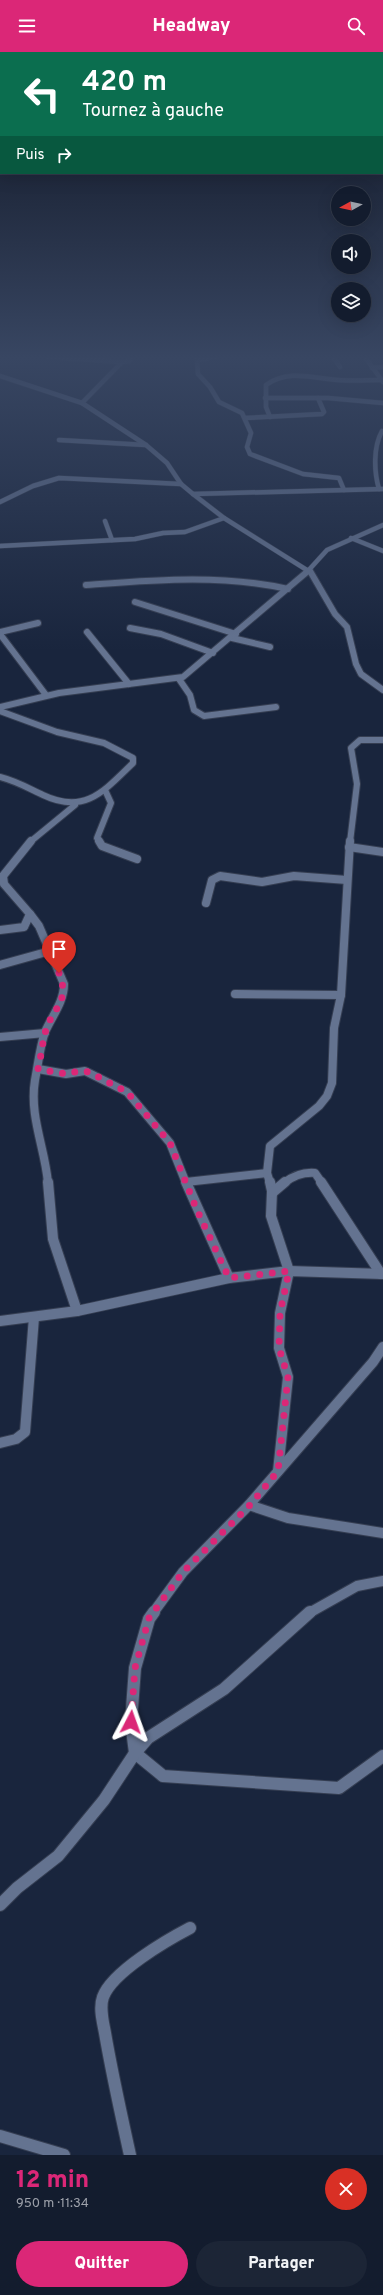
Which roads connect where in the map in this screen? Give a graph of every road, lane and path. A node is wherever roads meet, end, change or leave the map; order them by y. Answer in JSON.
{"nodes":[{"id":1,"x":158,"y":455,"type":"edge"},
{"id":2,"x":253,"y":455,"type":"edge"},
{"id":3,"x":377,"y":455,"type":"edge"},
{"id":4,"x":181,"y":484,"type":"junction"},
{"id":5,"x":381,"y":489,"type":"edge"},
{"id":6,"x":344,"y":490,"type":"junction"},
{"id":7,"x":193,"y":494,"type":"junction"},
{"id":8,"x":0,"y":502,"type":"edge"},
{"id":9,"x":224,"y":518,"type":"junction"},
{"id":10,"x":105,"y":521,"type":"dead end"},
{"id":11,"x":383,"y":525,"type":"edge"},
{"id":12,"x":351,"y":538,"type":"junction"},
{"id":13,"x":112,"y":540,"type":"junction"},
{"id":14,"x":0,"y":546,"type":"edge"},
{"id":15,"x":383,"y":551,"type":"edge"},
{"id":16,"x":309,"y":570,"type":"junction"},
{"id":17,"x":86,"y":585,"type":"dead end"},
{"id":18,"x":288,"y":589,"type":"junction"},
{"id":19,"x":135,"y":602,"type":"dead end"},
{"id":20,"x":38,"y":623,"type":"dead end"},
{"id":21,"x":130,"y":628,"type":"dead end"},
{"id":22,"x":87,"y":632,"type":"dead end"},
{"id":23,"x":0,"y":633,"type":"edge"},
{"id":24,"x":234,"y":636,"type":"junction"},
{"id":25,"x":270,"y":647,"type":"dead end"},
{"id":26,"x":213,"y":653,"type":"junction"},
{"id":27,"x":179,"y":679,"type":"junction"},
{"id":28,"x":129,"y":684,"type":"junction"},
{"id":29,"x":383,"y":690,"type":"edge"},
{"id":30,"x":46,"y":695,"type":"junction"},
{"id":31,"x":1,"y":707,"type":"edge"},
{"id":32,"x":276,"y":707,"type":"dead end"},
{"id":33,"x":383,"y":740,"type":"edge"},
{"id":34,"x":0,"y":777,"type":"edge"},
{"id":35,"x":105,"y":790,"type":"junction"},
{"id":36,"x":75,"y":805,"type":"junction"},
{"id":37,"x":349,"y":848,"type":"junction"},
{"id":38,"x":383,"y":852,"type":"edge"},
{"id":39,"x":137,"y":859,"type":"dead end"},
{"id":40,"x":348,"y":880,"type":"junction"},
{"id":41,"x":206,"y":903,"type":"dead end"},
{"id":42,"x":30,"y":914,"type":"junction"},
{"id":43,"x":39,"y":926,"type":"junction"},
{"id":44,"x":24,"y":928,"type":"junction"},
{"id":45,"x":0,"y":930,"type":"edge"},
{"id":46,"x":50,"y":951,"type":"junction"},
{"id":47,"x":0,"y":965,"type":"edge"},
{"id":48,"x":235,"y":994,"type":"dead end"},
{"id":49,"x":341,"y":995,"type":"junction"},
{"id":50,"x":45,"y":1033,"type":"junction"},
{"id":51,"x":0,"y":1038,"type":"edge"},
{"id":52,"x":38,"y":1069,"type":"junction"},
{"id":53,"x":267,"y":1172,"type":"junction"},
{"id":54,"x":186,"y":1182,"type":"junction"},
{"id":55,"x":272,"y":1193,"type":"junction"},
{"id":56,"x":289,"y":1271,"type":"junction"},
{"id":57,"x":382,"y":1274,"type":"edge"},
{"id":58,"x":229,"y":1278,"type":"junction"},
{"id":59,"x":76,"y":1311,"type":"junction"},
{"id":60,"x":34,"y":1317,"type":"junction"},
{"id":61,"x":0,"y":1321,"type":"edge"},
{"id":62,"x":383,"y":1347,"type":"edge"},
{"id":63,"x":0,"y":1443,"type":"edge"},
{"id":64,"x":278,"y":1471,"type":"junction"},
{"id":65,"x":250,"y":1505,"type":"junction"},
{"id":66,"x":383,"y":1533,"type":"edge"},
{"id":67,"x":383,"y":1582,"type":"edge"},
{"id":68,"x":135,"y":1753,"type":"junction"},
{"id":69,"x":383,"y":1756,"type":"edge"},
{"id":70,"x":0,"y":1905,"type":"edge"},
{"id":71,"x":190,"y":1928,"type":"dead end"},
{"id":72,"x":0,"y":2136,"type":"edge"},
{"id":73,"x":64,"y":2155,"type":"edge"},
{"id":74,"x":130,"y":2155,"type":"edge"}],
"edges":[{"from":1,"to":4,"type":"street"},
{"from":2,"to":6,"type":"street"},
{"from":3,"to":5,"type":"street"},
{"from":4,"to":7,"type":"street"},
{"from":4,"to":8,"type":"street"},
{"from":5,"to":6,"type":"street"},
{"from":6,"to":7,"type":"street"},
{"from":7,"to":9,"type":"street"},
{"from":9,"to":13,"type":"street"},
{"from":9,"to":16,"type":"street"},
{"from":10,"to":13,"type":"street"},
{"from":11,"to":12,"type":"street"},
{"from":12,"to":15,"type":"street"},
{"from":12,"to":16,"type":"street"},
{"from":13,"to":14,"type":"street"},
{"from":16,"to":18,"type":"street"},
{"from":16,"to":29,"type":"street"},
{"from":17,"to":18,"type":"street"},
{"from":18,"to":24,"type":"street"},
{"from":19,"to":24,"type":"street"},
{"from":20,"to":23,"type":"street"},
{"from":21,"to":26,"type":"street"},
{"from":22,"to":28,"type":"street"},
{"from":23,"to":30,"type":"street"},
{"from":24,"to":25,"type":"street"},
{"from":24,"to":26,"type":"street"},
{"from":26,"to":27,"type":"street"},
{"from":27,"to":28,"type":"street"},
{"from":27,"to":32,"type":"street"},
{"from":28,"to":30,"type":"street"},
{"from":30,"to":31,"type":"street"},
{"from":31,"to":35,"type":"street"},
{"from":33,"to":37,"type":"street"},
{"from":34,"to":36,"type":"street"},
{"from":35,"to":36,"type":"street"},
{"from":35,"to":39,"type":"street"},
{"from":36,"to":42,"type":"street"},
{"from":37,"to":38,"type":"street"},
{"from":37,"to":40,"type":"street"},
{"from":40,"to":41,"type":"street"},
{"from":40,"to":49,"type":"street"},
{"from":42,"to":43,"type":"street"},
{"from":42,"to":44,"type":"street"},
{"from":43,"to":44,"type":"street"},
{"from":43,"to":46,"type":"street"},
{"from":44,"to":45,"type":"street"},
{"from":46,"to":47,"type":"street"},
{"from":46,"to":50,"type":"street"},
{"from":48,"to":49,"type":"street"},
{"from":49,"to":53,"type":"street"},
{"from":50,"to":51,"type":"street"},
{"from":50,"to":52,"type":"street"},
{"from":52,"to":54,"type":"street"},
{"from":52,"to":59,"type":"street"},
{"from":53,"to":54,"type":"street"},
{"from":53,"to":55,"type":"street"},
{"from":54,"to":58,"type":"street"},
{"from":55,"to":56,"type":"street"},
{"from":55,"to":57,"type":"street"},
{"from":56,"to":57,"type":"street"},
{"from":56,"to":58,"type":"street"},
{"from":56,"to":64,"type":"street"},
{"from":58,"to":59,"type":"street"},
{"from":59,"to":60,"type":"street"},
{"from":60,"to":61,"type":"street"},
{"from":60,"to":63,"type":"street"},
{"from":62,"to":64,"type":"street"},
{"from":64,"to":65,"type":"street"},
{"from":65,"to":66,"type":"street"},
{"from":65,"to":68,"type":"street"},
{"from":67,"to":68,"type":"street"},
{"from":68,"to":69,"type":"street"},
{"from":68,"to":70,"type":"street"},
{"from":71,"to":74,"type":"street"},
{"from":72,"to":73,"type":"street"}]}
